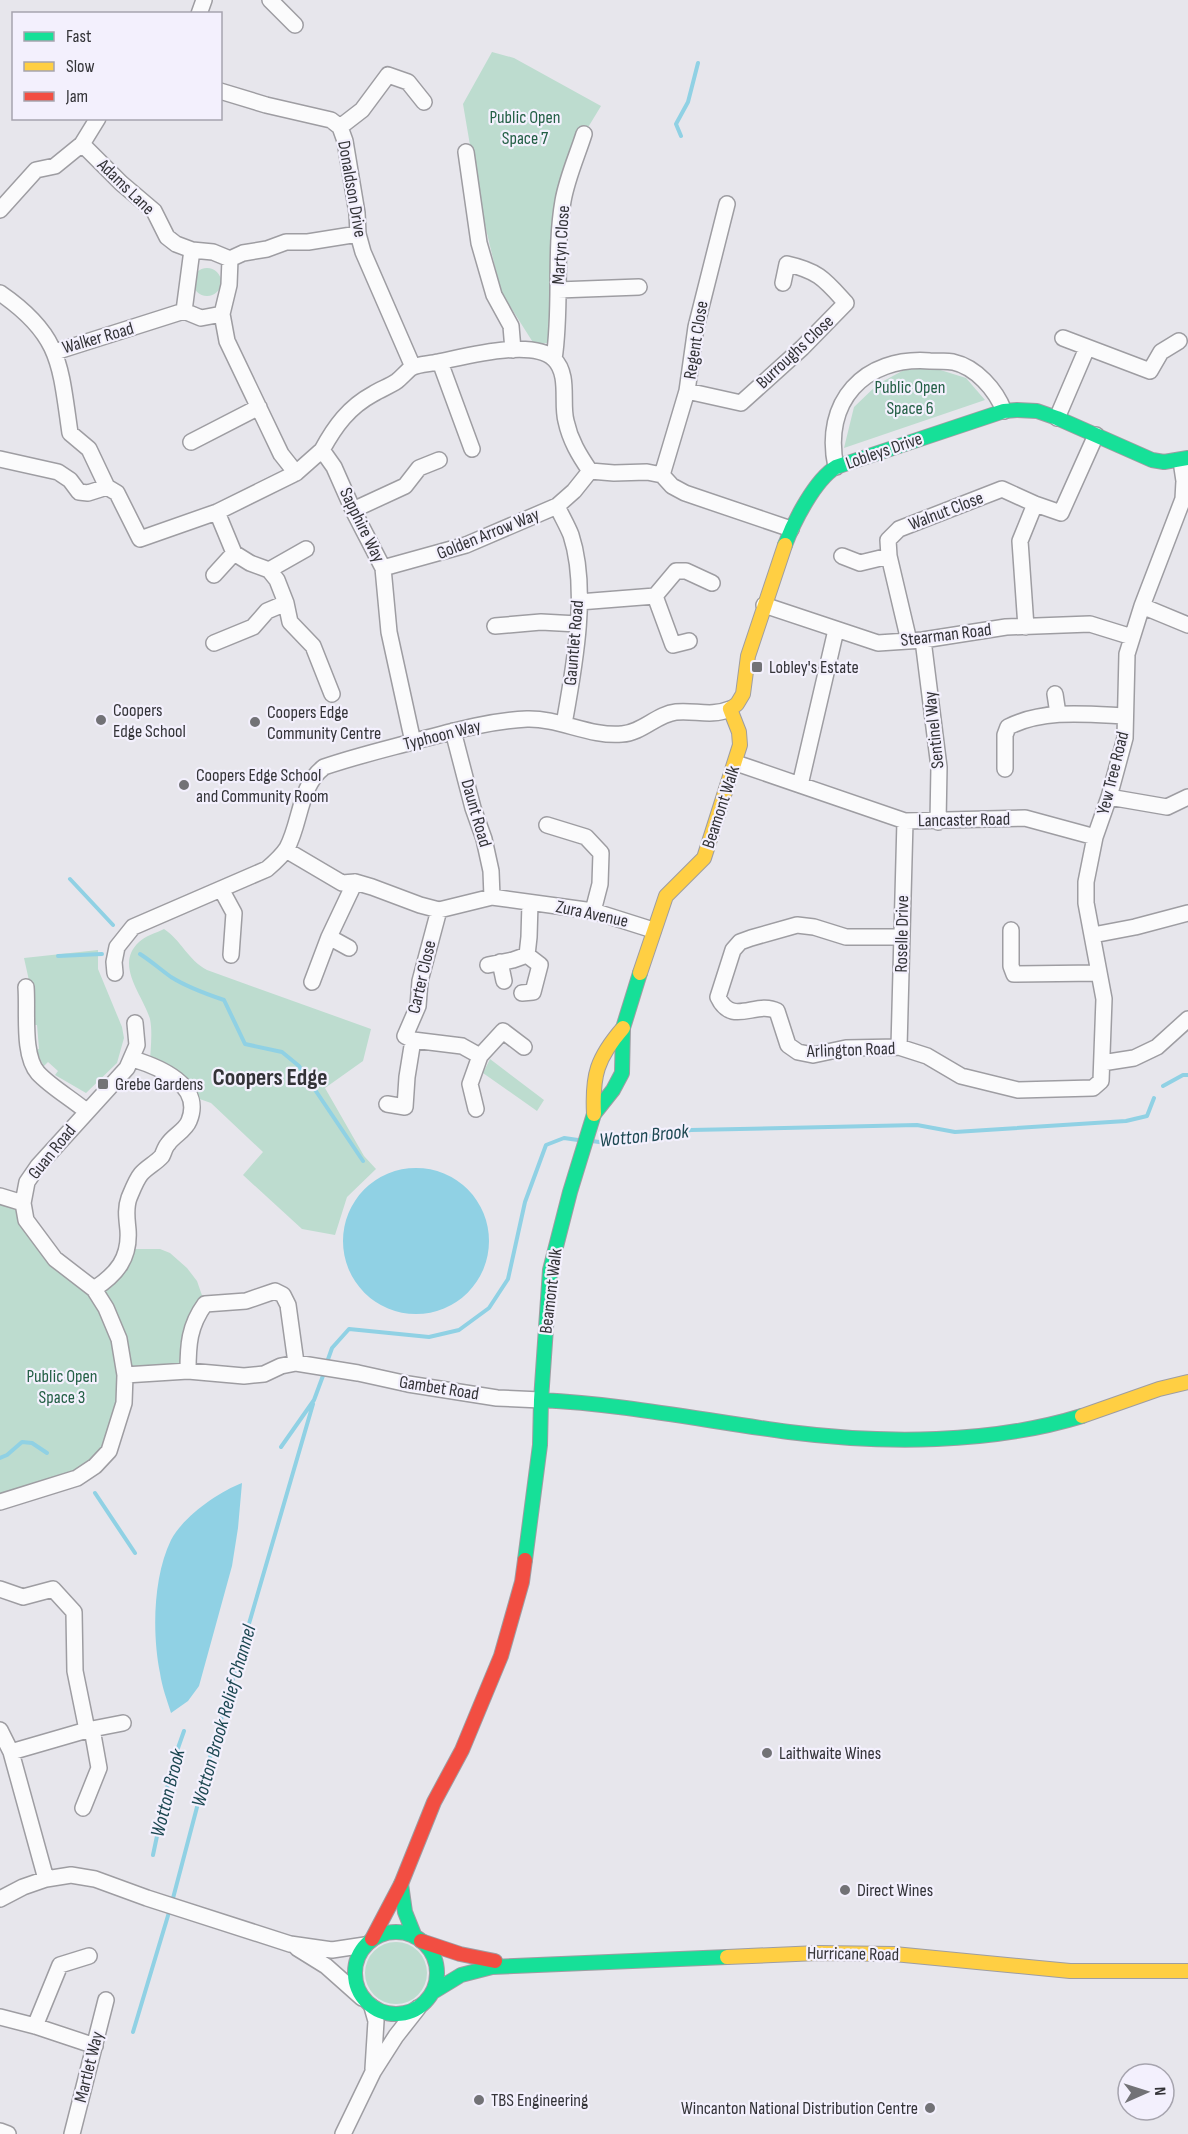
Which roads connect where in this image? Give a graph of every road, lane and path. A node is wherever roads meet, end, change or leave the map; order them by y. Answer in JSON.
{"nodes":[{"id":1,"x":270,"y":0,"type":"edge"},
{"id":2,"x":296,"y":25,"type":"dead end"},
{"id":3,"x":222,"y":92,"type":"edge"},
{"id":4,"x":424,"y":102,"type":"dead end"},
{"id":5,"x":97,"y":120,"type":"edge"},
{"id":6,"x":340,"y":127,"type":"junction"},
{"id":7,"x":585,"y":134,"type":"dead end"},
{"id":8,"x":82,"y":144,"type":"junction"},
{"id":9,"x":466,"y":152,"type":"dead end"},
{"id":10,"x":726,"y":204,"type":"dead end"},
{"id":11,"x":0,"y":210,"type":"edge"},
{"id":12,"x":358,"y":234,"type":"junction"},
{"id":13,"x":192,"y":250,"type":"junction"},
{"id":14,"x":230,"y":259,"type":"junction"},
{"id":15,"x":783,"y":283,"type":"dead end"},
{"id":16,"x":639,"y":287,"type":"dead end"},
{"id":17,"x":558,"y":290,"type":"junction"},
{"id":18,"x":0,"y":293,"type":"edge"},
{"id":19,"x":184,"y":311,"type":"junction"},
{"id":20,"x":222,"y":314,"type":"junction"},
{"id":21,"x":1063,"y":338,"type":"dead end"},
{"id":22,"x":1179,"y":341,"type":"dead end"},
{"id":23,"x":1087,"y":348,"type":"junction"},
{"id":24,"x":513,"y":350,"type":"junction"},
{"id":25,"x":55,"y":352,"type":"junction"},
{"id":26,"x":554,"y":359,"type":"junction"},
{"id":27,"x":440,"y":362,"type":"junction"},
{"id":28,"x":413,"y":367,"type":"junction"},
{"id":29,"x":687,"y":391,"type":"junction"},
{"id":30,"x":259,"y":407,"type":"junction"},
{"id":31,"x":1004,"y":411,"type":"junction"},
{"id":32,"x":1057,"y":418,"type":"junction"},
{"id":33,"x":1096,"y":435,"type":"junction"},
{"id":34,"x":191,"y":442,"type":"dead end"},
{"id":35,"x":472,"y":449,"type":"dead end"},
{"id":36,"x":322,"y":450,"type":"junction"},
{"id":37,"x":1185,"y":459,"type":"edge"},
{"id":38,"x":0,"y":460,"type":"edge"},
{"id":39,"x":440,"y":460,"type":"dead end"},
{"id":40,"x":836,"y":467,"type":"junction"},
{"id":41,"x":590,"y":471,"type":"junction"},
{"id":42,"x":296,"y":473,"type":"junction"},
{"id":43,"x":662,"y":475,"type":"junction"},
{"id":44,"x":107,"y":487,"type":"junction"},
{"id":45,"x":1035,"y":504,"type":"junction"},
{"id":46,"x":557,"y":506,"type":"junction"},
{"id":47,"x":353,"y":510,"type":"junction"},
{"id":48,"x":217,"y":512,"type":"junction"},
{"id":49,"x":791,"y":529,"type":"junction"},
{"id":50,"x":306,"y":549,"type":"dead end"},
{"id":51,"x":234,"y":553,"type":"junction"},
{"id":52,"x":842,"y":556,"type":"dead end"},
{"id":53,"x":890,"y":556,"type":"junction"},
{"id":54,"x":383,"y":568,"type":"junction"},
{"id":55,"x":269,"y":570,"type":"junction"},
{"id":56,"x":214,"y":575,"type":"dead end"},
{"id":57,"x":712,"y":583,"type":"dead end"},
{"id":58,"x":655,"y":596,"type":"junction"},
{"id":59,"x":579,"y":602,"type":"junction"},
{"id":60,"x":286,"y":603,"type":"junction"},
{"id":61,"x":764,"y":605,"type":"junction"},
{"id":62,"x":1143,"y":606,"type":"junction"},
{"id":63,"x":578,"y":624,"type":"junction"},
{"id":64,"x":1188,"y":625,"type":"edge"},
{"id":65,"x":495,"y":626,"type":"dead end"},
{"id":66,"x":1026,"y":627,"type":"junction"},
{"id":67,"x":836,"y":630,"type":"junction"},
{"id":68,"x":1132,"y":637,"type":"junction"},
{"id":69,"x":916,"y":640,"type":"junction"},
{"id":70,"x":214,"y":643,"type":"dead end"},
{"id":71,"x":677,"y":647,"type":"dead end"},
{"id":72,"x":332,"y":694,"type":"dead end"},
{"id":73,"x":1055,"y":694,"type":"dead end"},
{"id":74,"x":730,"y":710,"type":"junction"},
{"id":75,"x":1058,"y":714,"type":"junction"},
{"id":76,"x":1125,"y":716,"type":"junction"},
{"id":77,"x":564,"y":724,"type":"junction"},
{"id":78,"x":453,"y":731,"type":"junction"},
{"id":79,"x":414,"y":742,"type":"junction"},
{"id":80,"x":736,"y":763,"type":"junction"},
{"id":81,"x":1005,"y":769,"type":"dead end"},
{"id":82,"x":800,"y":785,"type":"junction"},
{"id":83,"x":1109,"y":797,"type":"junction"},
{"id":84,"x":1188,"y":797,"type":"edge"},
{"id":85,"x":905,"y":822,"type":"junction"},
{"id":86,"x":938,"y":822,"type":"junction"},
{"id":87,"x":547,"y":825,"type":"dead end"},
{"id":88,"x":1095,"y":837,"type":"junction"},
{"id":89,"x":285,"y":850,"type":"junction"},
{"id":90,"x":355,"y":882,"type":"junction"},
{"id":91,"x":221,"y":889,"type":"junction"},
{"id":92,"x":492,"y":897,"type":"junction"},
{"id":93,"x":530,"y":903,"type":"junction"},
{"id":94,"x":439,"y":910,"type":"junction"},
{"id":95,"x":593,"y":911,"type":"junction"},
{"id":96,"x":1188,"y":913,"type":"edge"},
{"id":97,"x":653,"y":930,"type":"junction"},
{"id":98,"x":1011,"y":930,"type":"dead end"},
{"id":99,"x":1093,"y":935,"type":"junction"},
{"id":100,"x":329,"y":937,"type":"junction"},
{"id":101,"x":902,"y":937,"type":"junction"},
{"id":102,"x":349,"y":948,"type":"dead end"},
{"id":103,"x":231,"y":955,"type":"dead end"},
{"id":104,"x":526,"y":955,"type":"junction"},
{"id":105,"x":115,"y":973,"type":"dead end"},
{"id":106,"x":1099,"y":973,"type":"junction"},
{"id":107,"x":504,"y":981,"type":"dead end"},
{"id":108,"x":312,"y":982,"type":"dead end"},
{"id":109,"x":27,"y":987,"type":"dead end"},
{"id":110,"x":522,"y":993,"type":"dead end"},
{"id":111,"x":1188,"y":1018,"type":"edge"},
{"id":112,"x":135,"y":1023,"type":"dead end"},
{"id":113,"x":623,"y":1028,"type":"junction"},
{"id":114,"x":413,"y":1040,"type":"junction"},
{"id":115,"x":524,"y":1047,"type":"dead end"},
{"id":116,"x":899,"y":1047,"type":"junction"},
{"id":117,"x":480,"y":1056,"type":"junction"},
{"id":118,"x":133,"y":1059,"type":"junction"},
{"id":119,"x":1102,"y":1063,"type":"junction"},
{"id":120,"x":1093,"y":1088,"type":"joint"},
{"id":121,"x":387,"y":1104,"type":"dead end"},
{"id":122,"x":476,"y":1109,"type":"dead end"},
{"id":123,"x":86,"y":1111,"type":"junction"},
{"id":124,"x":592,"y":1119,"type":"junction"},
{"id":125,"x":0,"y":1196,"type":"edge"},
{"id":126,"x":23,"y":1203,"type":"junction"},
{"id":127,"x":94,"y":1289,"type":"junction"},
{"id":128,"x":302,"y":1364,"type":"junction"},
{"id":129,"x":188,"y":1371,"type":"junction"},
{"id":130,"x":125,"y":1375,"type":"junction"},
{"id":131,"x":1188,"y":1382,"type":"edge"},
{"id":132,"x":541,"y":1400,"type":"junction"},
{"id":133,"x":0,"y":1502,"type":"edge"},
{"id":134,"x":0,"y":1589,"type":"edge"},
{"id":135,"x":123,"y":1723,"type":"dead end"},
{"id":136,"x":90,"y":1730,"type":"junction"},
{"id":137,"x":1,"y":1732,"type":"edge"},
{"id":138,"x":11,"y":1752,"type":"junction"},
{"id":139,"x":83,"y":1808,"type":"dead end"},
{"id":140,"x":46,"y":1879,"type":"junction"},
{"id":141,"x":401,"y":1884,"type":"junction"},
{"id":142,"x":0,"y":1899,"type":"edge"},
{"id":143,"x":418,"y":1939,"type":"junction"},
{"id":144,"x":369,"y":1942,"type":"junction"},
{"id":145,"x":290,"y":1944,"type":"junction"},
{"id":146,"x":89,"y":1956,"type":"dead end"},
{"id":147,"x":517,"y":1964,"type":"junction"},
{"id":148,"x":1188,"y":1971,"type":"edge"},
{"id":149,"x":433,"y":1992,"type":"junction"},
{"id":150,"x":106,"y":2000,"type":"dead end"},
{"id":151,"x":367,"y":2003,"type":"junction"},
{"id":152,"x":418,"y":2008,"type":"junction"},
{"id":153,"x":0,"y":2017,"type":"edge"},
{"id":154,"x":35,"y":2026,"type":"junction"},
{"id":155,"x":95,"y":2046,"type":"junction"},
{"id":156,"x":373,"y":2072,"type":"junction"},
{"id":157,"x":0,"y":2131,"type":"edge"},
{"id":158,"x":8,"y":2134,"type":"edge"},
{"id":159,"x":72,"y":2134,"type":"edge"},
{"id":160,"x":343,"y":2134,"type":"edge"}],
"edges":[{"from":1,"to":2,"type":"street"},
{"from":3,"to":6,"type":"street","name":"Donaldson Drive"},
{"from":4,"to":6,"type":"street"},
{"from":5,"to":8,"type":"street"},
{"from":6,"to":12,"type":"street","name":"Donaldson Drive"},
{"from":7,"to":17,"type":"street","name":"Martyn Close"},
{"from":8,"to":11,"type":"street"},
{"from":8,"to":13,"type":"street","name":"Adams Lane"},
{"from":9,"to":24,"type":"street"},
{"from":10,"to":29,"type":"street","name":"Regent Close"},
{"from":12,"to":14,"type":"street"},
{"from":12,"to":28,"type":"street","name":"Donaldson Drive"},
{"from":13,"to":14,"type":"street","name":"Adams Lane"},
{"from":13,"to":19,"type":"street"},
{"from":14,"to":20,"type":"street"},
{"from":15,"to":29,"type":"street","name":"Burroughs Close"},
{"from":16,"to":17,"type":"street"},
{"from":17,"to":26,"type":"street","name":"Martyn Close"},
{"from":18,"to":25,"type":"street","name":"Walker Road"},
{"from":19,"to":20,"type":"street"},
{"from":19,"to":25,"type":"street","name":"Walker Road"},
{"from":20,"to":30,"type":"street"},
{"from":21,"to":23,"type":"street"},
{"from":22,"to":23,"type":"street"},
{"from":23,"to":32,"type":"street"},
{"from":24,"to":26,"type":"street"},
{"from":24,"to":27,"type":"street"},
{"from":25,"to":44,"type":"street"},
{"from":26,"to":41,"type":"street"},
{"from":27,"to":28,"type":"street"},
{"from":27,"to":35,"type":"street"},
{"from":28,"to":36,"type":"street"},
{"from":29,"to":43,"type":"street","name":"Regent Close"},
{"from":30,"to":34,"type":"street"},
{"from":30,"to":42,"type":"street"},
{"from":31,"to":32,"type":"street","name":"Lobleys Drive"},
{"from":31,"to":40,"type":"street","name":"Lobleys Drive"},
{"from":31,"to":40,"type":"street"},
{"from":32,"to":33,"type":"street","name":"Lobleys Drive"},
{"from":33,"to":37,"type":"street","name":"Lobleys Drive"},
{"from":33,"to":45,"type":"street","name":"Walnut Close"},
{"from":36,"to":42,"type":"street"},
{"from":36,"to":47,"type":"street","name":"Sapphire Way"},
{"from":37,"to":62,"type":"street","name":"Yew Tree Road"},
{"from":38,"to":44,"type":"street"},
{"from":39,"to":47,"type":"street"},
{"from":40,"to":49,"type":"street","name":"Lobleys Drive"},
{"from":41,"to":43,"type":"street"},
{"from":41,"to":46,"type":"street"},
{"from":42,"to":48,"type":"street"},
{"from":43,"to":49,"type":"street"},
{"from":44,"to":48,"type":"street"},
{"from":45,"to":53,"type":"street","name":"Walnut Close"},
{"from":45,"to":66,"type":"street"},
{"from":46,"to":54,"type":"street","name":"Golden Arrow Way"},
{"from":46,"to":59,"type":"street","name":"Gauntlet Road"},
{"from":47,"to":54,"type":"street","name":"Sapphire Way"},
{"from":48,"to":51,"type":"street"},
{"from":49,"to":61,"type":"street","name":"Lobleys Drive"},
{"from":50,"to":55,"type":"street"},
{"from":51,"to":55,"type":"street"},
{"from":51,"to":56,"type":"street"},
{"from":52,"to":53,"type":"street"},
{"from":53,"to":69,"type":"street","name":"Sentinel Way"},
{"from":54,"to":79,"type":"street","name":"Sapphire Way"},
{"from":55,"to":60,"type":"street"},
{"from":57,"to":58,"type":"street"},
{"from":58,"to":59,"type":"street"},
{"from":58,"to":71,"type":"street"},
{"from":59,"to":63,"type":"street","name":"Gauntlet Road"},
{"from":60,"to":70,"type":"street"},
{"from":60,"to":72,"type":"street"},
{"from":61,"to":67,"type":"street","name":"Stearman Road"},
{"from":61,"to":74,"type":"street","name":"Lobleys Drive"},
{"from":62,"to":64,"type":"street"},
{"from":62,"to":68,"type":"street","name":"Yew Tree Road"},
{"from":63,"to":65,"type":"street"},
{"from":63,"to":77,"type":"street","name":"Gauntlet Road"},
{"from":66,"to":68,"type":"street","name":"Stearman Road"},
{"from":66,"to":69,"type":"street","name":"Stearman Road"},
{"from":67,"to":69,"type":"street","name":"Stearman Road"},
{"from":67,"to":82,"type":"street"},
{"from":68,"to":76,"type":"street","name":"Yew Tree Road"},
{"from":69,"to":86,"type":"street","name":"Sentinel Way"},
{"from":73,"to":75,"type":"street"},
{"from":74,"to":77,"type":"street","name":"Typhoon Way"},
{"from":74,"to":80,"type":"street","name":"Beamont Walk"},
{"from":75,"to":76,"type":"street"},
{"from":75,"to":81,"type":"street"},
{"from":76,"to":83,"type":"street","name":"Yew Tree Road"},
{"from":77,"to":78,"type":"street","name":"Typhoon Way"},
{"from":78,"to":79,"type":"street","name":"Typhoon Way"},
{"from":78,"to":92,"type":"street","name":"Daunt Road"},
{"from":79,"to":89,"type":"street","name":"Typhoon Way"},
{"from":80,"to":82,"type":"street","name":"Lancaster Road"},
{"from":80,"to":97,"type":"street","name":"Beamont Walk"},
{"from":82,"to":85,"type":"street","name":"Lancaster Road"},
{"from":83,"to":84,"type":"street"},
{"from":83,"to":88,"type":"street","name":"Yew Tree Road"},
{"from":85,"to":86,"type":"street","name":"Lancaster Road"},
{"from":85,"to":101,"type":"street","name":"Roselle Drive"},
{"from":86,"to":88,"type":"street","name":"Lancaster Road"},
{"from":87,"to":95,"type":"street"},
{"from":88,"to":99,"type":"street","name":"Yew Tree Road"},
{"from":89,"to":90,"type":"street"},
{"from":89,"to":91,"type":"street","name":"Typhoon Way"},
{"from":90,"to":94,"type":"street"},
{"from":90,"to":100,"type":"street"},
{"from":91,"to":103,"type":"street"},
{"from":91,"to":105,"type":"street","name":"Typhoon Way"},
{"from":92,"to":93,"type":"street","name":"Zura Avenue"},
{"from":92,"to":94,"type":"street","name":"Zura Avenue"},
{"from":93,"to":95,"type":"street","name":"Zura Avenue"},
{"from":93,"to":104,"type":"street","name":"Zura Avenue"},
{"from":94,"to":114,"type":"street","name":"Carter Close"},
{"from":95,"to":97,"type":"street","name":"Zura Avenue"},
{"from":96,"to":99,"type":"street"},
{"from":97,"to":113,"type":"street","name":"Beamont Walk"},
{"from":98,"to":106,"type":"street"},
{"from":99,"to":106,"type":"street","name":"Yew Tree Road"},
{"from":100,"to":102,"type":"street"},
{"from":100,"to":108,"type":"street"},
{"from":101,"to":116,"type":"street","name":"Roselle Drive"},
{"from":101,"to":116,"type":"street","name":"Arlington Road"},
{"from":104,"to":107,"type":"street"},
{"from":104,"to":110,"type":"street"},
{"from":106,"to":119,"type":"street","name":"Yew Tree Road"},
{"from":109,"to":123,"type":"street"},
{"from":111,"to":119,"type":"street"},
{"from":112,"to":118,"type":"street"},
{"from":113,"to":124,"type":"street","name":"Beamont Walk"},
{"from":113,"to":124,"type":"street","name":"Beamont Walk"},
{"from":114,"to":117,"type":"street","name":"Carter Close"},
{"from":114,"to":121,"type":"street","name":"Carter Close"},
{"from":115,"to":117,"type":"street"},
{"from":116,"to":120,"type":"street","name":"Arlington Road"},
{"from":117,"to":122,"type":"street"},
{"from":118,"to":123,"type":"street","name":"Guan Road"},
{"from":118,"to":127,"type":"street"},
{"from":119,"to":120,"type":"street","name":"Yew Tree Road"},
{"from":123,"to":126,"type":"street","name":"Guan Road"},
{"from":124,"to":132,"type":"street","name":"Beamont Walk"},
{"from":125,"to":126,"type":"street"},
{"from":126,"to":127,"type":"street","name":"Guan Road"},
{"from":127,"to":130,"type":"street","name":"Guan Road"},
{"from":128,"to":129,"type":"street"},
{"from":128,"to":129,"type":"street"},
{"from":128,"to":132,"type":"street","name":"Gambet Road"},
{"from":129,"to":130,"type":"street"},
{"from":130,"to":133,"type":"street","name":"Guan Road"},
{"from":131,"to":132,"type":"street"},
{"from":132,"to":141,"type":"street","name":"Beamont Walk"},
{"from":134,"to":136,"type":"street"},
{"from":135,"to":136,"type":"street"},
{"from":136,"to":138,"type":"street"},
{"from":136,"to":139,"type":"street"},
{"from":137,"to":138,"type":"street"},
{"from":138,"to":140,"type":"street"},
{"from":140,"to":142,"type":"street"},
{"from":140,"to":145,"type":"street"},
{"from":141,"to":143,"type":"street"},
{"from":141,"to":144,"type":"street","name":"Beamont Walk"},
{"from":143,"to":144,"type":"street","name":"Hurricane Road"},
{"from":143,"to":147,"type":"street","name":"Hurricane Road"},
{"from":143,"to":149,"type":"street"},
{"from":144,"to":145,"type":"street"},
{"from":144,"to":151,"type":"street","name":"Hurricane Road"},
{"from":145,"to":151,"type":"street"},
{"from":146,"to":154,"type":"street"},
{"from":147,"to":148,"type":"street","name":"Hurricane Road"},
{"from":147,"to":149,"type":"street","name":"Hurricane Road"},
{"from":149,"to":152,"type":"street","name":"Hurricane Road"},
{"from":150,"to":155,"type":"street","name":"Martlet Way"},
{"from":151,"to":152,"type":"street"},
{"from":151,"to":156,"type":"street","name":"Hurricane Road"},
{"from":152,"to":156,"type":"street","name":"Hurricane Road"},
{"from":153,"to":154,"type":"street"},
{"from":154,"to":155,"type":"street"},
{"from":155,"to":159,"type":"street","name":"Martlet Way"},
{"from":156,"to":160,"type":"street","name":"Hurricane Road"},
{"from":157,"to":158,"type":"street"}]}
